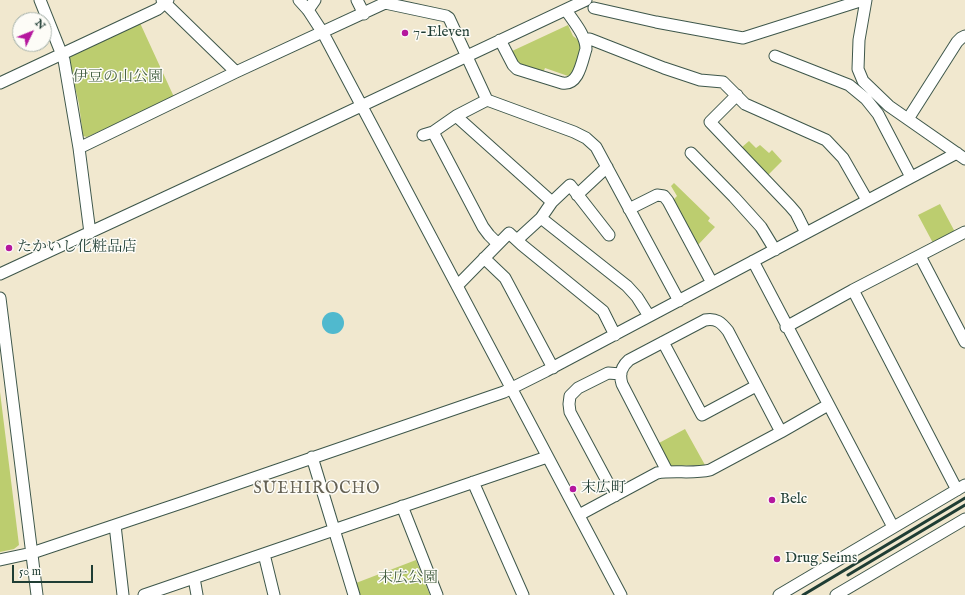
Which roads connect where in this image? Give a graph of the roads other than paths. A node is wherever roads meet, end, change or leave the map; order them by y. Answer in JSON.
{"nodes":[{"id":1,"x":40,"y":0,"type":"edge"},
{"id":2,"x":299,"y":0,"type":"edge"},
{"id":3,"x":315,"y":0,"type":"edge"},
{"id":4,"x":357,"y":0,"type":"edge"},
{"id":5,"x":864,"y":0,"type":"edge"},
{"id":6,"x":165,"y":1,"type":"edge"},
{"id":7,"x":590,"y":4,"type":"edge"},
{"id":8,"x":308,"y":10,"type":"junction"},
{"id":9,"x":566,"y":10,"type":"junction"},
{"id":10,"x":364,"y":14,"type":"junction"},
{"id":11,"x":323,"y":33,"type":"junction"},
{"id":12,"x":965,"y":36,"type":"edge"},
{"id":13,"x":585,"y":39,"type":"junction"},
{"id":14,"x":500,"y":40,"type":"junction"},
{"id":15,"x":62,"y":54,"type":"junction"},
{"id":16,"x":466,"y":56,"type":"junction"},
{"id":17,"x":775,"y":56,"type":"dead end"},
{"id":18,"x":236,"y":72,"type":"junction"},
{"id":19,"x":0,"y":83,"type":"edge"},
{"id":20,"x":737,"y":96,"type":"junction"},
{"id":21,"x":488,"y":100,"type":"junction"},
{"id":22,"x":361,"y":106,"type":"junction"},
{"id":23,"x":456,"y":116,"type":"junction"},
{"id":24,"x":908,"y":119,"type":"junction"},
{"id":25,"x":79,"y":148,"type":"junction"},
{"id":26,"x":691,"y":153,"type":"dead end"},
{"id":27,"x":961,"y":156,"type":"edge"},
{"id":28,"x":607,"y":167,"type":"junction"},
{"id":29,"x":911,"y":177,"type":"junction"},
{"id":30,"x":577,"y":195,"type":"junction"},
{"id":31,"x":867,"y":200,"type":"junction"},
{"id":32,"x":552,"y":202,"type":"junction"},
{"id":33,"x":629,"y":209,"type":"junction"},
{"id":34,"x":541,"y":218,"type":"junction"},
{"id":35,"x":965,"y":232,"type":"edge"},
{"id":36,"x":90,"y":233,"type":"junction"},
{"id":37,"x":806,"y":233,"type":"junction"},
{"id":38,"x":608,"y":235,"type":"dead end"},
{"id":39,"x":517,"y":240,"type":"junction"},
{"id":40,"x":498,"y":244,"type":"junction"},
{"id":41,"x":775,"y":250,"type":"junction"},
{"id":42,"x":920,"y":256,"type":"junction"},
{"id":43,"x":484,"y":258,"type":"junction"},
{"id":44,"x":753,"y":261,"type":"junction"},
{"id":45,"x":0,"y":274,"type":"edge"},
{"id":46,"x":712,"y":283,"type":"junction"},
{"id":47,"x":457,"y":286,"type":"junction"},
{"id":48,"x":853,"y":290,"type":"junction"},
{"id":49,"x":0,"y":298,"type":"edge"},
{"id":50,"x":679,"y":301,"type":"junction"},
{"id":51,"x":649,"y":316,"type":"junction"},
{"id":52,"x":786,"y":327,"type":"junction"},
{"id":53,"x":615,"y":335,"type":"junction"},
{"id":54,"x":663,"y":342,"type":"junction"},
{"id":55,"x":965,"y":342,"type":"edge"},
{"id":56,"x":553,"y":368,"type":"junction"},
{"id":57,"x":621,"y":374,"type":"junction"},
{"id":58,"x":756,"y":386,"type":"junction"},
{"id":59,"x":511,"y":389,"type":"junction"},
{"id":60,"x":828,"y":405,"type":"junction"},
{"id":61,"x":781,"y":432,"type":"junction"},
{"id":62,"x":312,"y":457,"type":"junction"},
{"id":63,"x":547,"y":457,"type":"junction"},
{"id":64,"x":667,"y":471,"type":"junction"},
{"id":65,"x":473,"y":482,"type":"junction"},
{"id":66,"x":961,"y":487,"type":"edge"},
{"id":67,"x":615,"y":496,"type":"junction"},
{"id":68,"x":402,"y":506,"type":"junction"},
{"id":69,"x":578,"y":515,"type":"junction"},
{"id":70,"x":965,"y":519,"type":"edge"},
{"id":71,"x":115,"y":525,"type":"junction"},
{"id":72,"x":893,"y":527,"type":"junction"},
{"id":73,"x":334,"y":530,"type":"junction"},
{"id":74,"x":32,"y":553,"type":"junction"},
{"id":75,"x":264,"y":554,"type":"junction"},
{"id":76,"x":0,"y":560,"type":"edge"},
{"id":77,"x":194,"y":578,"type":"junction"},
{"id":78,"x":37,"y":595,"type":"edge"},
{"id":79,"x":123,"y":595,"type":"edge"},
{"id":80,"x":144,"y":595,"type":"edge"},
{"id":81,"x":197,"y":595,"type":"edge"},
{"id":82,"x":274,"y":595,"type":"edge"},
{"id":83,"x":354,"y":595,"type":"edge"},
{"id":84,"x":436,"y":595,"type":"edge"},
{"id":85,"x":523,"y":595,"type":"edge"},
{"id":86,"x":621,"y":595,"type":"edge"},
{"id":87,"x":779,"y":595,"type":"edge"},
{"id":88,"x":836,"y":595,"type":"edge"}],
"edges":[{"from":1,"to":15,"type":"street"},
{"from":2,"to":8,"type":"street"},
{"from":3,"to":8,"type":"street"},
{"from":4,"to":10,"type":"street"},
{"from":5,"to":7,"type":"street"},
{"from":5,"to":24,"type":"street"},
{"from":6,"to":15,"type":"street"},
{"from":6,"to":18,"type":"street"},
{"from":7,"to":9,"type":"street"},
{"from":8,"to":11,"type":"street"},
{"from":9,"to":13,"type":"street"},
{"from":9,"to":14,"type":"street"},
{"from":10,"to":11,"type":"street"},
{"from":10,"to":16,"type":"street"},
{"from":11,"to":18,"type":"street"},
{"from":11,"to":22,"type":"street"},
{"from":12,"to":24,"type":"street"},
{"from":13,"to":14,"type":"street"},
{"from":13,"to":20,"type":"street"},
{"from":14,"to":16,"type":"street"},
{"from":15,"to":19,"type":"street"},
{"from":15,"to":25,"type":"street"},
{"from":16,"to":21,"type":"street"},
{"from":16,"to":22,"type":"street"},
{"from":17,"to":29,"type":"street"},
{"from":18,"to":25,"type":"street"},
{"from":20,"to":31,"type":"street"},
{"from":20,"to":37,"type":"street"},
{"from":21,"to":23,"type":"street"},
{"from":21,"to":28,"type":"street"},
{"from":22,"to":36,"type":"street"},
{"from":22,"to":47,"type":"street"},
{"from":23,"to":32,"type":"street"},
{"from":23,"to":40,"type":"street"},
{"from":24,"to":27,"type":"street"},
{"from":25,"to":36,"type":"street"},
{"from":26,"to":41,"type":"street"},
{"from":27,"to":29,"type":"street"},
{"from":28,"to":30,"type":"street"},
{"from":28,"to":33,"type":"street"},
{"from":29,"to":31,"type":"street"},
{"from":30,"to":32,"type":"street"},
{"from":30,"to":38,"type":"street"},
{"from":31,"to":37,"type":"street"},
{"from":32,"to":34,"type":"street"},
{"from":33,"to":46,"type":"street"},
{"from":33,"to":50,"type":"street"},
{"from":34,"to":39,"type":"street"},
{"from":34,"to":51,"type":"street"},
{"from":35,"to":42,"type":"street"},
{"from":36,"to":45,"type":"street"},
{"from":37,"to":41,"type":"street"},
{"from":39,"to":40,"type":"street"},
{"from":39,"to":53,"type":"street"},
{"from":40,"to":43,"type":"street"},
{"from":41,"to":44,"type":"street"},
{"from":42,"to":48,"type":"street"},
{"from":42,"to":55,"type":"street"},
{"from":43,"to":47,"type":"street"},
{"from":43,"to":56,"type":"street"},
{"from":44,"to":46,"type":"street"},
{"from":44,"to":52,"type":"street"},
{"from":46,"to":50,"type":"street"},
{"from":47,"to":59,"type":"street"},
{"from":48,"to":52,"type":"street"},
{"from":48,"to":66,"type":"street"},
{"from":49,"to":74,"type":"street"},
{"from":50,"to":51,"type":"street"},
{"from":51,"to":53,"type":"street"},
{"from":52,"to":60,"type":"street"},
{"from":53,"to":56,"type":"street"},
{"from":54,"to":57,"type":"street"},
{"from":54,"to":58,"type":"street"},
{"from":54,"to":58,"type":"street"},
{"from":56,"to":59,"type":"street"},
{"from":57,"to":64,"type":"street"},
{"from":57,"to":67,"type":"street"},
{"from":58,"to":61,"type":"street"},
{"from":59,"to":62,"type":"street"},
{"from":59,"to":63,"type":"street"},
{"from":60,"to":61,"type":"street"},
{"from":60,"to":72,"type":"street"},
{"from":61,"to":64,"type":"street"},
{"from":62,"to":71,"type":"street"},
{"from":62,"to":73,"type":"street"},
{"from":63,"to":65,"type":"street"},
{"from":63,"to":69,"type":"street"},
{"from":64,"to":67,"type":"street"},
{"from":65,"to":68,"type":"street"},
{"from":65,"to":85,"type":"street"},
{"from":66,"to":72,"type":"street"},
{"from":67,"to":69,"type":"street"},
{"from":68,"to":73,"type":"street"},
{"from":68,"to":84,"type":"street"},
{"from":69,"to":86,"type":"street"},
{"from":70,"to":88,"type":"street"},
{"from":71,"to":74,"type":"street"},
{"from":71,"to":79,"type":"street"},
{"from":72,"to":87,"type":"street"},
{"from":73,"to":75,"type":"street"},
{"from":73,"to":83,"type":"street"},
{"from":74,"to":76,"type":"street"},
{"from":74,"to":78,"type":"street"},
{"from":75,"to":77,"type":"street"},
{"from":75,"to":82,"type":"street"},
{"from":77,"to":80,"type":"street"},
{"from":77,"to":81,"type":"street"}]}
